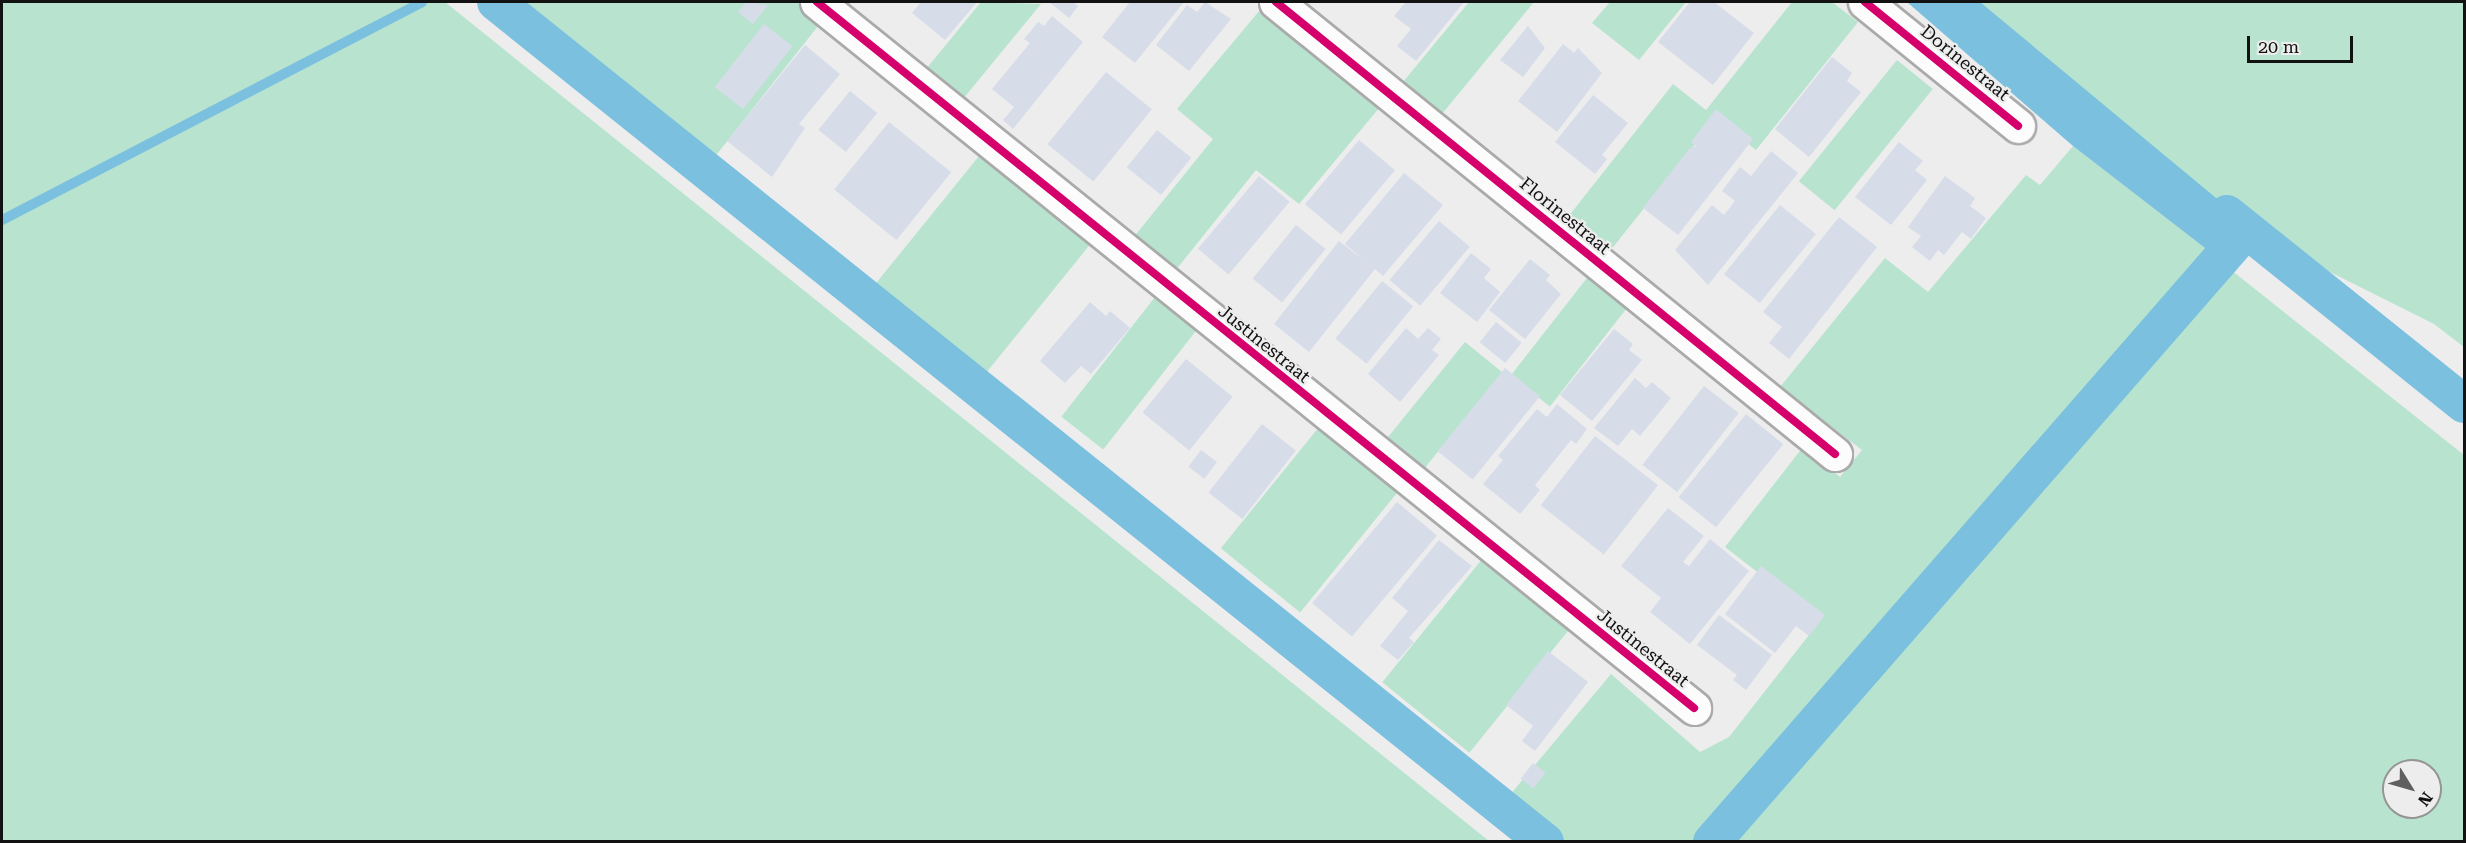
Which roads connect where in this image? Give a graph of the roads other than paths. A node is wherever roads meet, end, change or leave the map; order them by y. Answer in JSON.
{"nodes":[{"id":1,"x":817,"y":2,"type":"edge"},
{"id":2,"x":1276,"y":2,"type":"edge"},
{"id":3,"x":1865,"y":2,"type":"edge"},
{"id":4,"x":2018,"y":126,"type":"dead end"},
{"id":5,"x":1835,"y":454,"type":"dead end"},
{"id":6,"x":1694,"y":708,"type":"dead end"}],
"edges":[{"from":1,"to":6,"type":"street","name":"Justinestraat"},
{"from":2,"to":5,"type":"street","name":"Florinestraat"},
{"from":3,"to":4,"type":"street","name":"Dorinestraat"}]}
